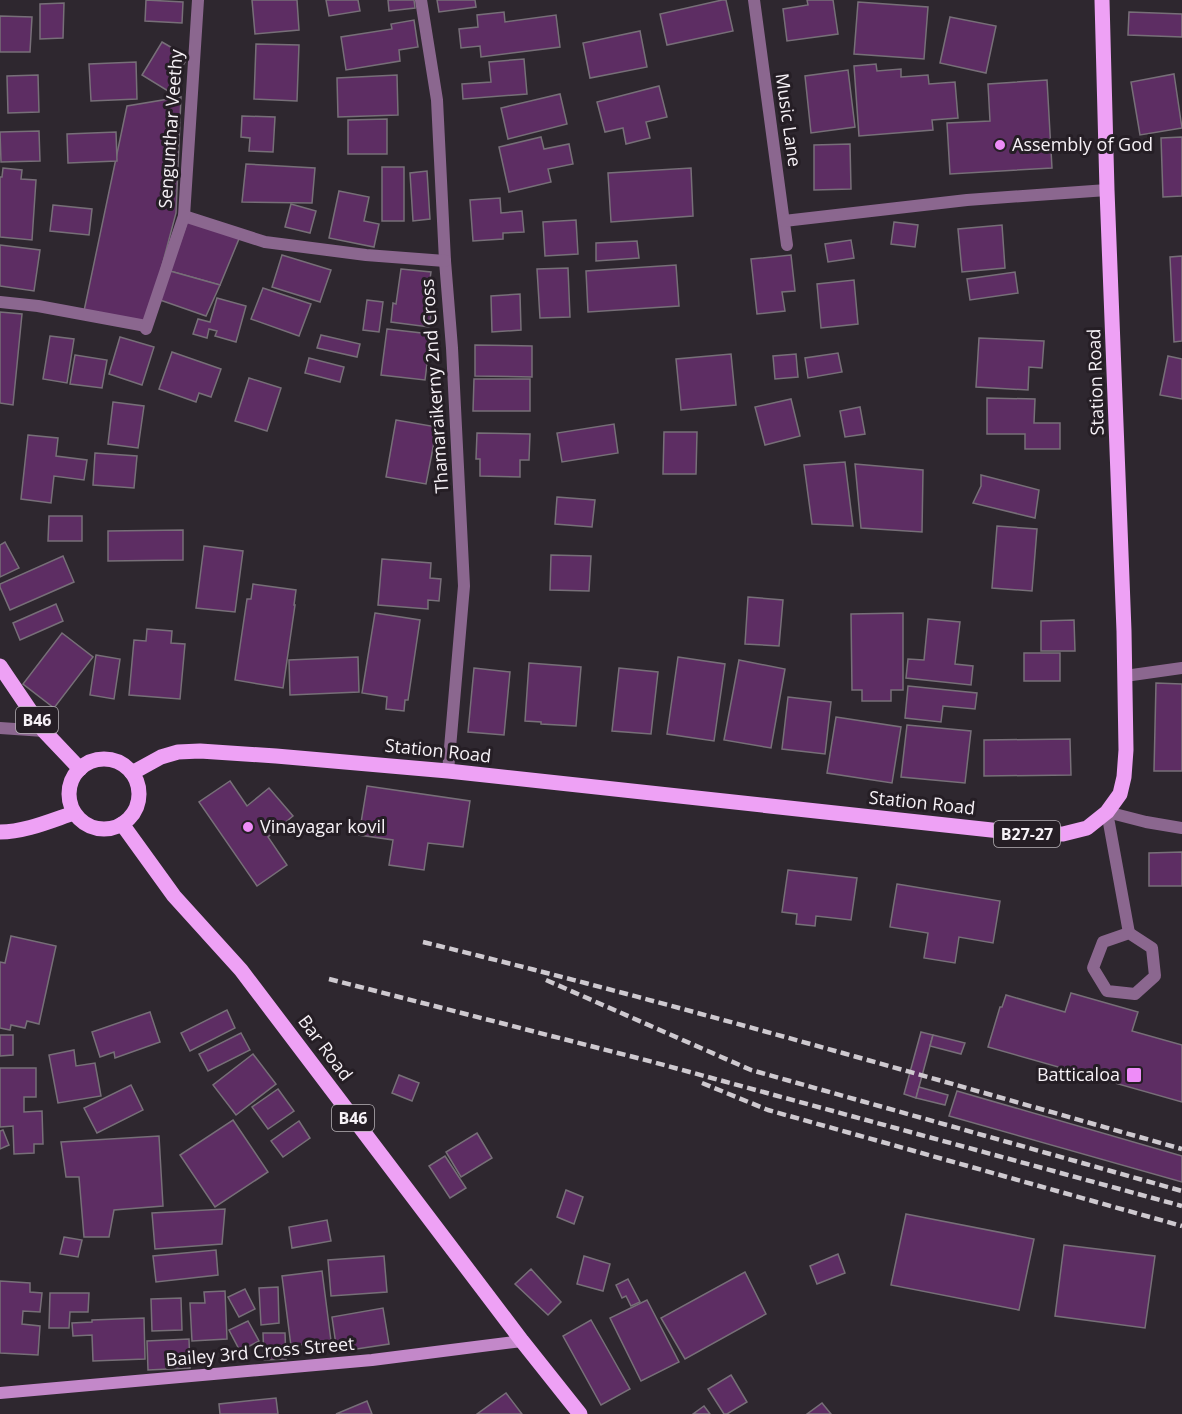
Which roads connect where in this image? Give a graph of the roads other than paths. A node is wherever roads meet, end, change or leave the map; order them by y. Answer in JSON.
{"nodes":[{"id":1,"x":198,"y":0,"type":"edge"},
{"id":2,"x":421,"y":0,"type":"edge"},
{"id":3,"x":754,"y":0,"type":"edge"},
{"id":4,"x":1102,"y":0,"type":"edge"},
{"id":5,"x":1107,"y":190,"type":"junction"},
{"id":6,"x":184,"y":216,"type":"junction"},
{"id":7,"x":784,"y":221,"type":"junction"},
{"id":8,"x":787,"y":245,"type":"dead end"},
{"id":9,"x":445,"y":261,"type":"junction"},
{"id":10,"x":0,"y":302,"type":"edge"},
{"id":11,"x":0,"y":666,"type":"edge"},
{"id":12,"x":1182,"y":668,"type":"edge"},
{"id":13,"x":1125,"y":676,"type":"junction"},
{"id":14,"x":0,"y":729,"type":"edge"},
{"id":15,"x":44,"y":731,"type":"junction"},
{"id":16,"x":80,"y":769,"type":"junction"},
{"id":17,"x":448,"y":771,"type":"junction"},
{"id":18,"x":132,"y":773,"type":"junction"},
{"id":19,"x":1107,"y":812,"type":"junction"},
{"id":20,"x":74,"y":813,"type":"junction"},
{"id":21,"x":122,"y":824,"type":"junction"},
{"id":22,"x":1182,"y":828,"type":"edge"},
{"id":23,"x":0,"y":832,"type":"edge"},
{"id":24,"x":1130,"y":933,"type":"junction"},
{"id":25,"x":522,"y":1341,"type":"junction"},
{"id":26,"x":0,"y":1393,"type":"edge"},
{"id":27,"x":580,"y":1414,"type":"edge"}],
"edges":[{"from":1,"to":6,"type":"street","name":"Sengunthar Veethy"},
{"from":2,"to":9,"type":"street","name":"Thamaraikerny 2nd Cross"},
{"from":3,"to":7,"type":"street","name":"Music Lane"},
{"from":4,"to":5,"type":"main road","name":"Station Road","number":"B27-27"},
{"from":5,"to":7,"type":"street"},
{"from":5,"to":13,"type":"main road","name":"Station Road","number":"B27-27"},
{"from":6,"to":9,"type":"street"},
{"from":6,"to":10,"type":"street","name":"Sengunthar Veethy"},
{"from":7,"to":8,"type":"street","name":"Music Lane"},
{"from":9,"to":17,"type":"street","name":"Thamaraikerny 2nd Cross"},
{"from":11,"to":15,"type":"main road","number":"B46"},
{"from":12,"to":13,"type":"street"},
{"from":13,"to":19,"type":"main road","name":"Station Road","number":"B27-27"},
{"from":14,"to":15,"type":"street"},
{"from":15,"to":16,"type":"main road","number":"B46"},
{"from":16,"to":18,"type":"main road"},
{"from":16,"to":20,"type":"main road"},
{"from":17,"to":18,"type":"main road","name":"Station Road","number":"B27-27"},
{"from":17,"to":19,"type":"main road","name":"Station Road","number":"B27-27"},
{"from":18,"to":21,"type":"main road"},
{"from":19,"to":22,"type":"street"},
{"from":19,"to":24,"type":"street"},
{"from":20,"to":21,"type":"main road"},
{"from":20,"to":23,"type":"main road"},
{"from":21,"to":25,"type":"main road","name":"Bar Road","number":"B46"},
{"from":24,"to":24,"type":"street"},
{"from":25,"to":26,"type":"street","name":"Bailey 3rd Cross Street"},
{"from":25,"to":27,"type":"main road","name":"Bar Road","number":"B46"}]}
